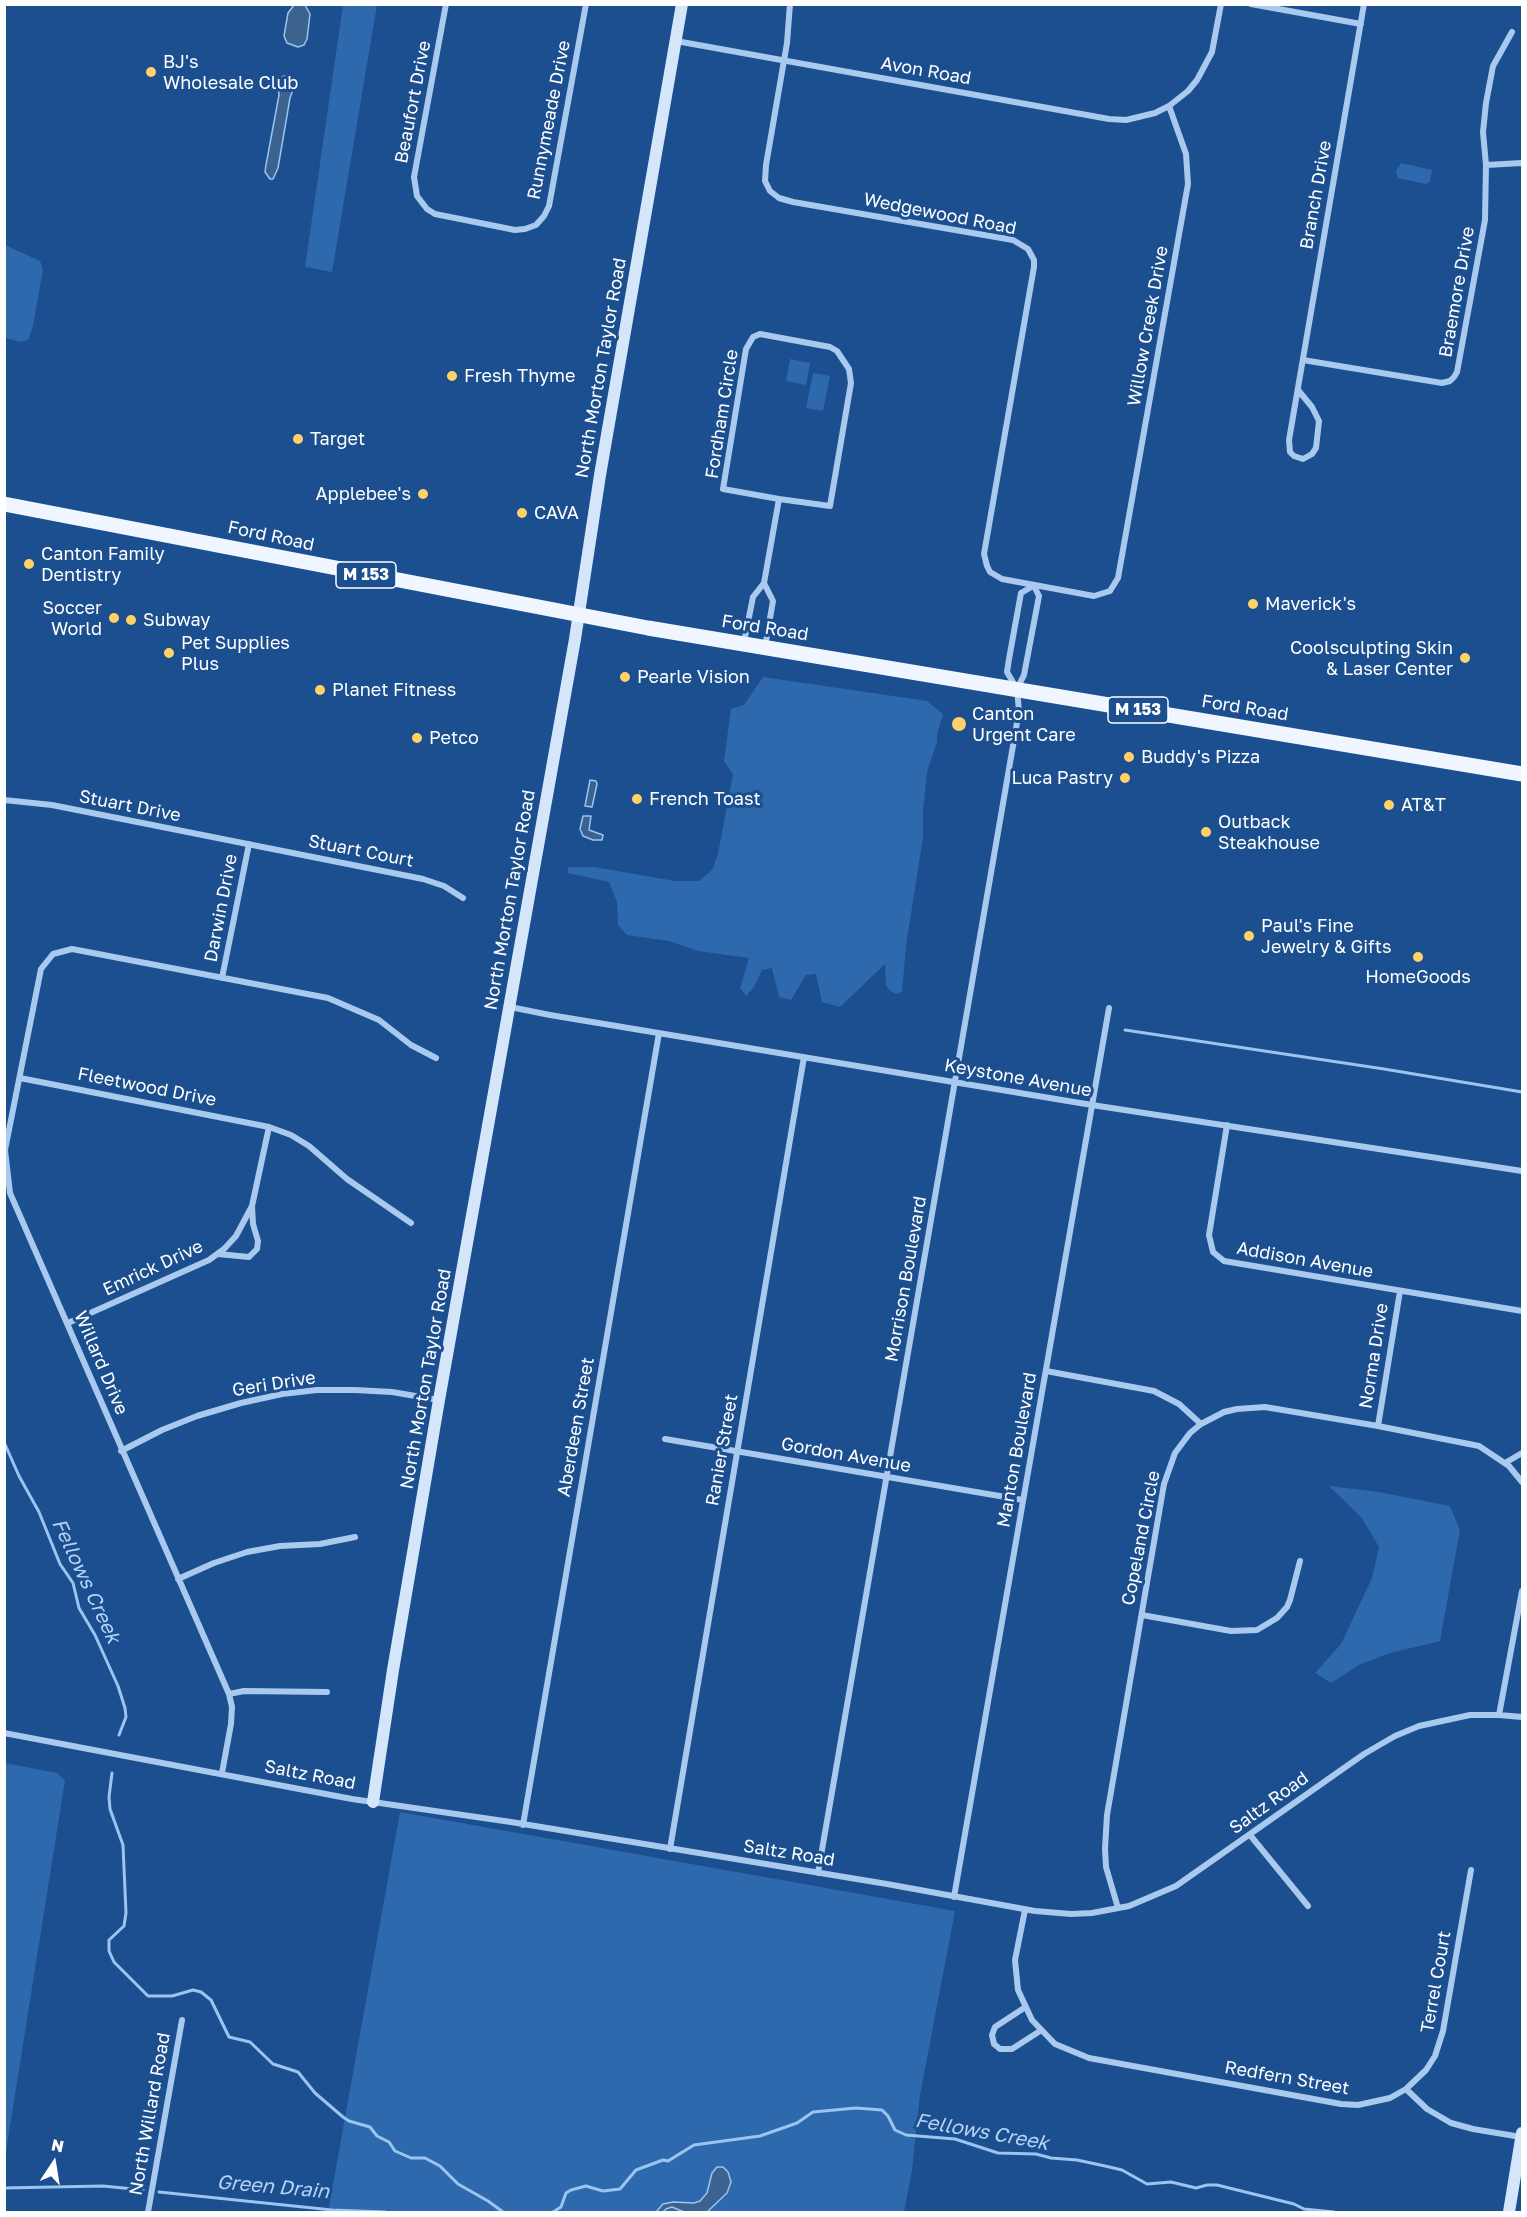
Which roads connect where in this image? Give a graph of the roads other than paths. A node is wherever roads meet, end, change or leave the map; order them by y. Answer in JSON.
{"nodes":[{"id":1,"x":446,"y":4,"type":"edge"},
{"id":2,"x":586,"y":4,"type":"edge"},
{"id":3,"x":682,"y":4,"type":"edge"},
{"id":4,"x":790,"y":4,"type":"edge"},
{"id":5,"x":1221,"y":4,"type":"edge"},
{"id":6,"x":1251,"y":4,"type":"edge"},
{"id":7,"x":1364,"y":4,"type":"edge"},
{"id":8,"x":1361,"y":24,"type":"junction"},
{"id":9,"x":1512,"y":32,"type":"dead end"},
{"id":10,"x":675,"y":41,"type":"junction"},
{"id":11,"x":784,"y":62,"type":"junction"},
{"id":12,"x":1169,"y":106,"type":"junction"},
{"id":13,"x":1522,"y":163,"type":"edge"},
{"id":14,"x":1486,"y":165,"type":"junction"},
{"id":15,"x":421,"y":203,"type":"joint"},
{"id":16,"x":1303,"y":360,"type":"junction"},
{"id":17,"x":1298,"y":390,"type":"junction"},
{"id":18,"x":779,"y":499,"type":"junction"},
{"id":19,"x":4,"y":504,"type":"edge"},
{"id":20,"x":764,"y":583,"type":"junction"},
{"id":21,"x":1034,"y":586,"type":"junction"},
{"id":22,"x":579,"y":616,"type":"junction"},
{"id":23,"x":744,"y":644,"type":"junction"},
{"id":24,"x":765,"y":648,"type":"junction"},
{"id":25,"x":1017,"y":689,"type":"junction"},
{"id":26,"x":1522,"y":774,"type":"edge"},
{"id":27,"x":4,"y":800,"type":"edge"},
{"id":28,"x":249,"y":844,"type":"junction"},
{"id":29,"x":464,"y":898,"type":"dead end"},
{"id":30,"x":222,"y":978,"type":"junction"},
{"id":31,"x":510,"y":1007,"type":"junction"},
{"id":32,"x":1109,"y":1008,"type":"dead end"},
{"id":33,"x":659,"y":1033,"type":"junction"},
{"id":34,"x":804,"y":1057,"type":"junction"},
{"id":35,"x":436,"y":1059,"type":"dead end"},
{"id":36,"x":20,"y":1078,"type":"junction"},
{"id":37,"x":955,"y":1082,"type":"junction"},
{"id":38,"x":1092,"y":1105,"type":"junction"},
{"id":39,"x":1227,"y":1125,"type":"junction"},
{"id":40,"x":269,"y":1127,"type":"junction"},
{"id":41,"x":5,"y":1150,"type":"edge"},
{"id":42,"x":1522,"y":1171,"type":"edge"},
{"id":43,"x":252,"y":1206,"type":"junction"},
{"id":44,"x":411,"y":1223,"type":"dead end"},
{"id":45,"x":218,"y":1254,"type":"junction"},
{"id":46,"x":1400,"y":1291,"type":"junction"},
{"id":47,"x":1522,"y":1311,"type":"edge"},
{"id":48,"x":68,"y":1323,"type":"junction"},
{"id":49,"x":1046,"y":1371,"type":"junction"},
{"id":50,"x":439,"y":1400,"type":"junction"},
{"id":51,"x":1201,"y":1424,"type":"junction"},
{"id":52,"x":1378,"y":1426,"type":"junction"},
{"id":53,"x":665,"y":1439,"type":"dead end"},
{"id":54,"x":122,"y":1451,"type":"junction"},
{"id":55,"x":736,"y":1451,"type":"junction"},
{"id":56,"x":1522,"y":1453,"type":"edge"},
{"id":57,"x":1505,"y":1463,"type":"junction"},
{"id":58,"x":886,"y":1477,"type":"junction"},
{"id":59,"x":1522,"y":1482,"type":"edge"},
{"id":60,"x":1023,"y":1500,"type":"junction"},
{"id":61,"x":355,"y":1537,"type":"dead end"},
{"id":62,"x":1300,"y":1561,"type":"dead end"},
{"id":63,"x":178,"y":1579,"type":"junction"},
{"id":64,"x":1522,"y":1591,"type":"edge"},
{"id":65,"x":1142,"y":1616,"type":"junction"},
{"id":66,"x":327,"y":1692,"type":"dead end"},
{"id":67,"x":229,"y":1694,"type":"junction"},
{"id":68,"x":1499,"y":1715,"type":"junction"},
{"id":69,"x":1522,"y":1717,"type":"edge"},
{"id":70,"x":4,"y":1733,"type":"edge"},
{"id":71,"x":222,"y":1773,"type":"junction"},
{"id":72,"x":373,"y":1802,"type":"junction"},
{"id":73,"x":523,"y":1825,"type":"junction"},
{"id":74,"x":1250,"y":1835,"type":"junction"},
{"id":75,"x":670,"y":1849,"type":"junction"},
{"id":76,"x":1471,"y":1870,"type":"dead end"},
{"id":77,"x":818,"y":1873,"type":"junction"},
{"id":78,"x":954,"y":1897,"type":"junction"},
{"id":79,"x":1308,"y":1906,"type":"dead end"},
{"id":80,"x":1118,"y":1908,"type":"junction"},
{"id":81,"x":1024,"y":1910,"type":"junction"},
{"id":82,"x":1024,"y":2008,"type":"junction"},
{"id":83,"x":182,"y":2020,"type":"dead end"},
{"id":84,"x":1040,"y":2031,"type":"junction"},
{"id":85,"x":1406,"y":2089,"type":"junction"},
{"id":86,"x":1522,"y":2135,"type":"edge"},
{"id":87,"x":148,"y":2212,"type":"edge"},
{"id":88,"x":1509,"y":2212,"type":"edge"}],
"edges":[{"from":1,"to":15,"type":"street","name":"Beaufort Drive"},
{"from":2,"to":15,"type":"street","name":"Runnymeade Drive"},
{"from":3,"to":10,"type":"street","name":"North Morton Taylor Road"},
{"from":4,"to":11,"type":"street","name":"Wedgewood Road"},
{"from":5,"to":12,"type":"street"},
{"from":6,"to":8,"type":"street"},
{"from":7,"to":8,"type":"street","name":"Branch Drive"},
{"from":8,"to":16,"type":"street","name":"Branch Drive"},
{"from":9,"to":14,"type":"street"},
{"from":10,"to":11,"type":"street","name":"Avon Road"},
{"from":10,"to":22,"type":"street","name":"North Morton Taylor Road"},
{"from":11,"to":12,"type":"street","name":"Avon Road"},
{"from":11,"to":21,"type":"street","name":"Wedgewood Road"},
{"from":12,"to":21,"type":"street","name":"Willow Creek Drive"},
{"from":13,"to":14,"type":"street"},
{"from":14,"to":16,"type":"street","name":"Braemore Drive"},
{"from":16,"to":17,"type":"street","name":"Branch Drive"},
{"from":17,"to":17,"type":"street","name":"Branch Drive"},
{"from":18,"to":18,"type":"street","name":"Fordham Circle"},
{"from":18,"to":20,"type":"street"},
{"from":19,"to":22,"type":"main road","name":"Ford Road","number":"M 153"},
{"from":20,"to":23,"type":"street"},
{"from":20,"to":24,"type":"street"},
{"from":21,"to":25,"type":"street"},
{"from":21,"to":25,"type":"street"},
{"from":22,"to":23,"type":"main road","name":"Ford Road","number":"M 153"},
{"from":22,"to":31,"type":"street","name":"North Morton Taylor Road"},
{"from":23,"to":24,"type":"main road","name":"Ford Road","number":"M 153"},
{"from":24,"to":25,"type":"main road","name":"Ford Road","number":"M 153"},
{"from":25,"to":26,"type":"main road","name":"Ford Road","number":"M 153"},
{"from":25,"to":37,"type":"street","name":"Morrison Boulevard"},
{"from":27,"to":28,"type":"street","name":"Stuart Drive"},
{"from":28,"to":29,"type":"street","name":"Stuart Court"},
{"from":28,"to":30,"type":"street","name":"Darwin Drive"},
{"from":30,"to":35,"type":"street"},
{"from":30,"to":36,"type":"street","name":"Willard Drive"},
{"from":31,"to":33,"type":"street","name":"Keystone Avenue"},
{"from":31,"to":50,"type":"street","name":"North Morton Taylor Road"},
{"from":32,"to":38,"type":"street","name":"Manton Boulevard"},
{"from":33,"to":34,"type":"street","name":"Keystone Avenue"},
{"from":33,"to":73,"type":"street","name":"Aberdeen Street"},
{"from":34,"to":37,"type":"street","name":"Keystone Avenue"},
{"from":34,"to":55,"type":"street","name":"Ranier Street"},
{"from":36,"to":40,"type":"street","name":"Fleetwood Drive"},
{"from":36,"to":41,"type":"street","name":"Willard Drive"},
{"from":37,"to":38,"type":"street","name":"Keystone Avenue"},
{"from":37,"to":58,"type":"street","name":"Morrison Boulevard"},
{"from":38,"to":39,"type":"street","name":"Keystone Avenue"},
{"from":38,"to":49,"type":"street","name":"Manton Boulevard"},
{"from":39,"to":42,"type":"street","name":"Keystone Avenue"},
{"from":39,"to":46,"type":"street","name":"Addison Avenue"},
{"from":40,"to":43,"type":"street","name":"Emrick Drive"},
{"from":40,"to":44,"type":"street","name":"Fleetwood Drive"},
{"from":41,"to":48,"type":"street","name":"Willard Drive"},
{"from":43,"to":45,"type":"street","name":"Emrick Drive"},
{"from":43,"to":45,"type":"street","name":"Emrick Drive"},
{"from":45,"to":48,"type":"street","name":"Emrick Drive"},
{"from":46,"to":47,"type":"street","name":"Addison Avenue"},
{"from":46,"to":52,"type":"street","name":"Norma Drive"},
{"from":48,"to":54,"type":"street","name":"Willard Drive"},
{"from":49,"to":51,"type":"street"},
{"from":49,"to":60,"type":"street","name":"Manton Boulevard"},
{"from":50,"to":54,"type":"street","name":"Geri Drive"},
{"from":50,"to":72,"type":"street","name":"North Morton Taylor Road"},
{"from":51,"to":52,"type":"street","name":"Copeland Circle"},
{"from":51,"to":65,"type":"street","name":"Copeland Circle"},
{"from":52,"to":57,"type":"street","name":"Copeland Circle"},
{"from":53,"to":55,"type":"street","name":"Gordon Avenue"},
{"from":54,"to":63,"type":"street","name":"Willard Drive"},
{"from":55,"to":58,"type":"street","name":"Gordon Avenue"},
{"from":55,"to":75,"type":"street","name":"Ranier Street"},
{"from":56,"to":57,"type":"street"},
{"from":57,"to":59,"type":"street","name":"Copeland Circle"},
{"from":58,"to":60,"type":"street","name":"Gordon Avenue"},
{"from":58,"to":77,"type":"street","name":"Morrison Boulevard"},
{"from":60,"to":78,"type":"street","name":"Manton Boulevard"},
{"from":61,"to":63,"type":"street"},
{"from":62,"to":65,"type":"street"},
{"from":63,"to":67,"type":"street","name":"Willard Drive"},
{"from":64,"to":68,"type":"street"},
{"from":65,"to":80,"type":"street","name":"Copeland Circle"},
{"from":66,"to":67,"type":"street"},
{"from":67,"to":71,"type":"street","name":"Willard Drive"},
{"from":68,"to":69,"type":"street","name":"Saltz Road"},
{"from":68,"to":74,"type":"street","name":"Saltz Road"},
{"from":70,"to":71,"type":"street","name":"Saltz Road"},
{"from":71,"to":72,"type":"street","name":"Saltz Road"},
{"from":72,"to":73,"type":"street","name":"Saltz Road"},
{"from":73,"to":75,"type":"street","name":"Saltz Road"},
{"from":74,"to":79,"type":"street"},
{"from":74,"to":80,"type":"street","name":"Saltz Road"},
{"from":75,"to":77,"type":"street","name":"Saltz Road"},
{"from":76,"to":85,"type":"street","name":"Terrel Court"},
{"from":77,"to":78,"type":"street","name":"Saltz Road"},
{"from":78,"to":81,"type":"street","name":"Saltz Road"},
{"from":80,"to":81,"type":"street","name":"Saltz Road"},
{"from":81,"to":82,"type":"street","name":"Redfern Street"},
{"from":82,"to":84,"type":"street","name":"Redfern Street"},
{"from":82,"to":84,"type":"street"},
{"from":83,"to":87,"type":"street","name":"North Willard Road"},
{"from":84,"to":85,"type":"street","name":"Redfern Street"},
{"from":85,"to":86,"type":"street"},
{"from":86,"to":88,"type":"street"}]}
